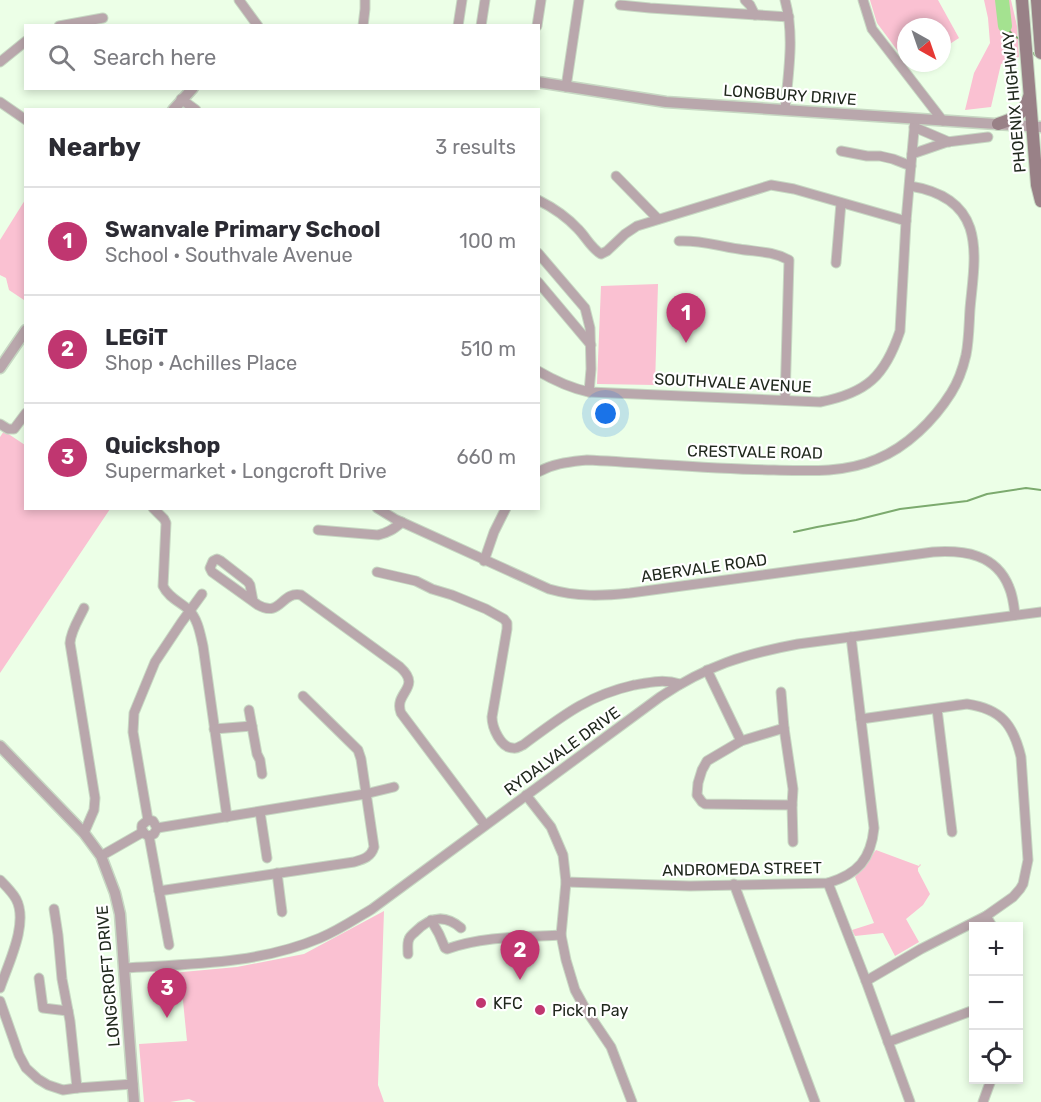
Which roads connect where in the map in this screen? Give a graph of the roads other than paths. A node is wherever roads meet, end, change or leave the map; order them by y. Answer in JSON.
{"nodes":[{"id":1,"x":239,"y":0,"type":"edge"},
{"id":2,"x":365,"y":0,"type":"edge"},
{"id":3,"x":462,"y":0,"type":"edge"},
{"id":4,"x":485,"y":0,"type":"edge"},
{"id":5,"x":541,"y":0,"type":"edge"},
{"id":6,"x":579,"y":0,"type":"edge"},
{"id":7,"x":745,"y":0,"type":"edge"},
{"id":8,"x":785,"y":0,"type":"edge"},
{"id":9,"x":863,"y":0,"type":"edge"},
{"id":10,"x":1022,"y":0,"type":"edge"},
{"id":11,"x":1037,"y":0,"type":"edge"},
{"id":12,"x":652,"y":4,"type":"edge"},
{"id":13,"x":620,"y":5,"type":"dead end"},
{"id":14,"x":755,"y":15,"type":"junction"},
{"id":15,"x":789,"y":17,"type":"junction"},
{"id":16,"x":103,"y":18,"type":"dead end"},
{"id":17,"x":69,"y":24,"type":"edge"},
{"id":18,"x":257,"y":24,"type":"edge"},
{"id":19,"x":363,"y":24,"type":"edge"},
{"id":20,"x":458,"y":24,"type":"edge"},
{"id":21,"x":481,"y":24,"type":"edge"},
{"id":22,"x":537,"y":24,"type":"edge"},
{"id":23,"x":24,"y":43,"type":"edge"},
{"id":24,"x":1041,"y":53,"type":"edge"},
{"id":25,"x":0,"y":62,"type":"edge"},
{"id":26,"x":540,"y":82,"type":"edge"},
{"id":27,"x":566,"y":87,"type":"junction"},
{"id":28,"x":191,"y":90,"type":"edge"},
{"id":29,"x":1030,"y":93,"type":"junction"},
{"id":30,"x":181,"y":99,"type":"junction"},
{"id":31,"x":0,"y":102,"type":"edge"},
{"id":32,"x":174,"y":108,"type":"edge"},
{"id":33,"x":193,"y":108,"type":"edge"},
{"id":34,"x":784,"y":110,"type":"junction"},
{"id":35,"x":24,"y":119,"type":"edge"},
{"id":36,"x":943,"y":121,"type":"junction"},
{"id":37,"x":915,"y":123,"type":"junction"},
{"id":38,"x":998,"y":124,"type":"junction"},
{"id":39,"x":1037,"y":126,"type":"edge"},
{"id":40,"x":988,"y":138,"type":"dead end"},
{"id":41,"x":949,"y":142,"type":"junction"},
{"id":42,"x":841,"y":151,"type":"dead end"},
{"id":43,"x":912,"y":154,"type":"junction"},
{"id":44,"x":911,"y":166,"type":"junction"},
{"id":45,"x":616,"y":176,"type":"dead end"},
{"id":46,"x":910,"y":186,"type":"junction"},
{"id":47,"x":540,"y":201,"type":"edge"},
{"id":48,"x":1041,"y":201,"type":"edge"},
{"id":49,"x":841,"y":203,"type":"junction"},
{"id":50,"x":658,"y":219,"type":"junction"},
{"id":51,"x":906,"y":221,"type":"junction"},
{"id":52,"x":679,"y":241,"type":"dead end"},
{"id":53,"x":540,"y":255,"type":"edge"},
{"id":54,"x":836,"y":263,"type":"dead end"},
{"id":55,"x":540,"y":284,"type":"edge"},
{"id":56,"x":24,"y":333,"type":"edge"},
{"id":57,"x":591,"y":345,"type":"junction"},
{"id":58,"x":0,"y":368,"type":"edge"},
{"id":59,"x":540,"y":372,"type":"edge"},
{"id":60,"x":589,"y":392,"type":"junction"},
{"id":61,"x":785,"y":400,"type":"junction"},
{"id":62,"x":24,"y":416,"type":"edge"},
{"id":63,"x":0,"y":424,"type":"edge"},
{"id":64,"x":540,"y":471,"type":"edge"},
{"id":65,"x":155,"y":510,"type":"edge"},
{"id":66,"x":379,"y":510,"type":"edge"},
{"id":67,"x":394,"y":510,"type":"edge"},
{"id":68,"x":505,"y":510,"type":"edge"},
{"id":69,"x":398,"y":521,"type":"junction"},
{"id":70,"x":318,"y":530,"type":"dead end"},
{"id":71,"x":484,"y":561,"type":"junction"},
{"id":72,"x":377,"y":572,"type":"dead end"},
{"id":73,"x":202,"y":594,"type":"dead end"},
{"id":74,"x":253,"y":601,"type":"junction"},
{"id":75,"x":84,"y":608,"type":"dead end"},
{"id":76,"x":190,"y":611,"type":"junction"},
{"id":77,"x":1041,"y":612,"type":"edge"},
{"id":78,"x":1015,"y":615,"type":"junction"},
{"id":79,"x":181,"y":623,"type":"junction"},
{"id":80,"x":197,"y":624,"type":"junction"},
{"id":81,"x":851,"y":637,"type":"junction"},
{"id":82,"x":707,"y":670,"type":"junction"},
{"id":83,"x":681,"y":684,"type":"junction"},
{"id":84,"x":781,"y":692,"type":"dead end"},
{"id":85,"x":303,"y":696,"type":"dead end"},
{"id":86,"x":937,"y":709,"type":"junction"},
{"id":87,"x":249,"y":710,"type":"dead end"},
{"id":88,"x":861,"y":719,"type":"junction"},
{"id":89,"x":252,"y":726,"type":"junction"},
{"id":90,"x":784,"y":728,"type":"junction"},
{"id":91,"x":214,"y":729,"type":"junction"},
{"id":92,"x":741,"y":741,"type":"junction"},
{"id":93,"x":0,"y":746,"type":"edge"},
{"id":94,"x":262,"y":774,"type":"dead end"},
{"id":95,"x":394,"y":787,"type":"dead end"},
{"id":96,"x":365,"y":794,"type":"junction"},
{"id":97,"x":526,"y":795,"type":"junction"},
{"id":98,"x":792,"y":805,"type":"junction"},
{"id":99,"x":260,"y":812,"type":"junction"},
{"id":100,"x":227,"y":817,"type":"junction"},
{"id":101,"x":148,"y":820,"type":"junction"},
{"id":102,"x":485,"y":825,"type":"junction"},
{"id":103,"x":157,"y":828,"type":"junction"},
{"id":104,"x":952,"y":832,"type":"dead end"},
{"id":105,"x":84,"y":833,"type":"junction"},
{"id":106,"x":146,"y":834,"type":"junction"},
{"id":107,"x":793,"y":842,"type":"dead end"},
{"id":108,"x":100,"y":856,"type":"junction"},
{"id":109,"x":267,"y":858,"type":"dead end"},
{"id":110,"x":277,"y":873,"type":"junction"},
{"id":111,"x":0,"y":880,"type":"edge"},
{"id":112,"x":566,"y":882,"type":"junction"},
{"id":113,"x":828,"y":883,"type":"junction"},
{"id":114,"x":734,"y":884,"type":"junction"},
{"id":115,"x":159,"y":891,"type":"junction"},
{"id":116,"x":54,"y":909,"type":"dead end"},
{"id":117,"x":282,"y":912,"type":"dead end"},
{"id":118,"x":986,"y":916,"type":"junction"},
{"id":119,"x":431,"y":920,"type":"junction"},
{"id":120,"x":989,"y":922,"type":"edge"},
{"id":121,"x":461,"y":928,"type":"dead end"},
{"id":122,"x":561,"y":935,"type":"junction"},
{"id":123,"x":169,"y":945,"type":"dead end"},
{"id":124,"x":408,"y":954,"type":"dead end"},
{"id":125,"x":125,"y":968,"type":"junction"},
{"id":126,"x":39,"y":978,"type":"dead end"},
{"id":127,"x":866,"y":981,"type":"junction"},
{"id":128,"x":0,"y":988,"type":"edge"},
{"id":129,"x":0,"y":1001,"type":"edge"},
{"id":130,"x":68,"y":1011,"type":"junction"},
{"id":131,"x":969,"y":1012,"type":"edge"},
{"id":132,"x":888,"y":1042,"type":"junction"},
{"id":133,"x":133,"y":1084,"type":"junction"},
{"id":134,"x":990,"y":1084,"type":"edge"},
{"id":135,"x":77,"y":1088,"type":"junction"},
{"id":136,"x":63,"y":1090,"type":"junction"},
{"id":137,"x":64,"y":1102,"type":"edge"},
{"id":138,"x":134,"y":1102,"type":"edge"},
{"id":139,"x":632,"y":1102,"type":"edge"},
{"id":140,"x":815,"y":1102,"type":"edge"},
{"id":141,"x":910,"y":1102,"type":"edge"},
{"id":142,"x":983,"y":1102,"type":"edge"}],
"edges":[{"from":1,"to":18,"type":"street"},
{"from":2,"to":19,"type":"street"},
{"from":3,"to":20,"type":"street"},
{"from":4,"to":21,"type":"street"},
{"from":5,"to":22,"type":"street"},
{"from":6,"to":27,"type":"street"},
{"from":7,"to":14,"type":"street"},
{"from":8,"to":15,"type":"street"},
{"from":9,"to":36,"type":"street"},
{"from":10,"to":29,"type":"main road","name":"PHOENIX HIGHWAY"},
{"from":11,"to":24,"type":"main road","name":"PHOENIX HIGHWAY"},
{"from":12,"to":13,"type":"street"},
{"from":12,"to":14,"type":"street"},
{"from":14,"to":15,"type":"street"},
{"from":15,"to":34,"type":"street"},
{"from":16,"to":17,"type":"street"},
{"from":23,"to":25,"type":"street"},
{"from":26,"to":27,"type":"street","name":"LONGBURY DRIVE"},
{"from":27,"to":34,"type":"street","name":"LONGBURY DRIVE"},
{"from":28,"to":30,"type":"street"},
{"from":29,"to":38,"type":"main road"},
{"from":29,"to":39,"type":"main road","name":"PHOENIX HIGHWAY"},
{"from":30,"to":32,"type":"street"},
{"from":30,"to":33,"type":"street"},
{"from":31,"to":35,"type":"street"},
{"from":34,"to":37,"type":"street","name":"LONGBURY DRIVE"},
{"from":36,"to":37,"type":"street","name":"LONGBURY DRIVE"},
{"from":36,"to":38,"type":"street","name":"LONGBURY DRIVE"},
{"from":37,"to":41,"type":"street"},
{"from":37,"to":43,"type":"street","name":"SOUTHVALE AVENUE"},
{"from":38,"to":39,"type":"street","name":"LONGBURY DRIVE"},
{"from":39,"to":48,"type":"main road","name":"PHOENIX HIGHWAY"},
{"from":40,"to":41,"type":"street"},
{"from":41,"to":43,"type":"street"},
{"from":42,"to":44,"type":"street"},
{"from":43,"to":44,"type":"street","name":"SOUTHVALE AVENUE"},
{"from":44,"to":46,"type":"street","name":"SOUTHVALE AVENUE"},
{"from":45,"to":50,"type":"street"},
{"from":46,"to":51,"type":"street","name":"SOUTHVALE AVENUE"},
{"from":46,"to":64,"type":"street","name":"CRESTVALE ROAD"},
{"from":47,"to":50,"type":"street"},
{"from":49,"to":50,"type":"street"},
{"from":49,"to":51,"type":"street"},
{"from":49,"to":54,"type":"street"},
{"from":51,"to":61,"type":"street","name":"SOUTHVALE AVENUE"},
{"from":52,"to":61,"type":"street"},
{"from":53,"to":57,"type":"street"},
{"from":55,"to":57,"type":"street"},
{"from":56,"to":58,"type":"street"},
{"from":57,"to":60,"type":"street"},
{"from":59,"to":60,"type":"street","name":"SOUTHVALE AVENUE"},
{"from":60,"to":61,"type":"street","name":"SOUTHVALE AVENUE"},
{"from":62,"to":63,"type":"street"},
{"from":65,"to":76,"type":"street"},
{"from":66,"to":69,"type":"street","name":"ABERVALE ROAD"},
{"from":67,"to":69,"type":"street"},
{"from":68,"to":71,"type":"street"},
{"from":69,"to":70,"type":"street"},
{"from":69,"to":71,"type":"street","name":"ABERVALE ROAD"},
{"from":71,"to":78,"type":"street","name":"ABERVALE ROAD"},
{"from":72,"to":83,"type":"street"},
{"from":73,"to":76,"type":"street"},
{"from":74,"to":74,"type":"street"},
{"from":74,"to":102,"type":"street"},
{"from":75,"to":105,"type":"street"},
{"from":76,"to":79,"type":"street"},
{"from":76,"to":80,"type":"street"},
{"from":77,"to":78,"type":"street","name":"RYDALVALE DRIVE"},
{"from":78,"to":81,"type":"street","name":"RYDALVALE DRIVE"},
{"from":79,"to":80,"type":"street"},
{"from":79,"to":101,"type":"street"},
{"from":80,"to":91,"type":"street"},
{"from":81,"to":82,"type":"street","name":"RYDALVALE DRIVE"},
{"from":81,"to":88,"type":"street","name":"ANDROMEDA STREET"},
{"from":82,"to":83,"type":"street","name":"RYDALVALE DRIVE"},
{"from":82,"to":92,"type":"street"},
{"from":83,"to":97,"type":"street","name":"RYDALVALE DRIVE"},
{"from":84,"to":90,"type":"street"},
{"from":85,"to":96,"type":"street"},
{"from":86,"to":88,"type":"street"},
{"from":86,"to":104,"type":"street"},
{"from":86,"to":118,"type":"street"},
{"from":87,"to":89,"type":"street"},
{"from":88,"to":113,"type":"street","name":"ANDROMEDA STREET"},
{"from":89,"to":91,"type":"street"},
{"from":89,"to":94,"type":"street"},
{"from":90,"to":92,"type":"street"},
{"from":90,"to":98,"type":"street"},
{"from":91,"to":100,"type":"street"},
{"from":92,"to":98,"type":"street"},
{"from":93,"to":105,"type":"street","name":"LONGCROFT DRIVE"},
{"from":95,"to":96,"type":"street"},
{"from":96,"to":99,"type":"street"},
{"from":96,"to":110,"type":"street"},
{"from":97,"to":102,"type":"street","name":"RYDALVALE DRIVE"},
{"from":97,"to":112,"type":"street"},
{"from":98,"to":107,"type":"street"},
{"from":99,"to":100,"type":"street"},
{"from":99,"to":109,"type":"street"},
{"from":100,"to":103,"type":"street"},
{"from":101,"to":103,"type":"street"},
{"from":101,"to":106,"type":"street"},
{"from":102,"to":125,"type":"street","name":"RYDALVALE DRIVE"},
{"from":103,"to":106,"type":"street"},
{"from":105,"to":108,"type":"street","name":"LONGCROFT DRIVE"},
{"from":106,"to":108,"type":"street"},
{"from":106,"to":115,"type":"street"},
{"from":108,"to":125,"type":"street","name":"LONGCROFT DRIVE"},
{"from":110,"to":115,"type":"street"},
{"from":110,"to":117,"type":"street"},
{"from":111,"to":128,"type":"street"},
{"from":112,"to":114,"type":"street","name":"ANDROMEDA STREET"},
{"from":112,"to":122,"type":"street"},
{"from":113,"to":114,"type":"street","name":"ANDROMEDA STREET"},
{"from":113,"to":127,"type":"street"},
{"from":114,"to":140,"type":"street"},
{"from":115,"to":123,"type":"street"},
{"from":116,"to":130,"type":"street"},
{"from":118,"to":120,"type":"street"},
{"from":118,"to":127,"type":"street"},
{"from":119,"to":121,"type":"street"},
{"from":119,"to":122,"type":"street"},
{"from":119,"to":124,"type":"street"},
{"from":122,"to":139,"type":"street"},
{"from":125,"to":133,"type":"street","name":"LONGCROFT DRIVE"},
{"from":126,"to":130,"type":"street"},
{"from":127,"to":132,"type":"street"},
{"from":129,"to":136,"type":"street"},
{"from":130,"to":135,"type":"street"},
{"from":131,"to":132,"type":"street"},
{"from":132,"to":141,"type":"street"},
{"from":133,"to":135,"type":"street"},
{"from":133,"to":138,"type":"street","name":"LONGCROFT DRIVE"},
{"from":134,"to":142,"type":"street"},
{"from":135,"to":136,"type":"street"},
{"from":136,"to":137,"type":"street"}]}
